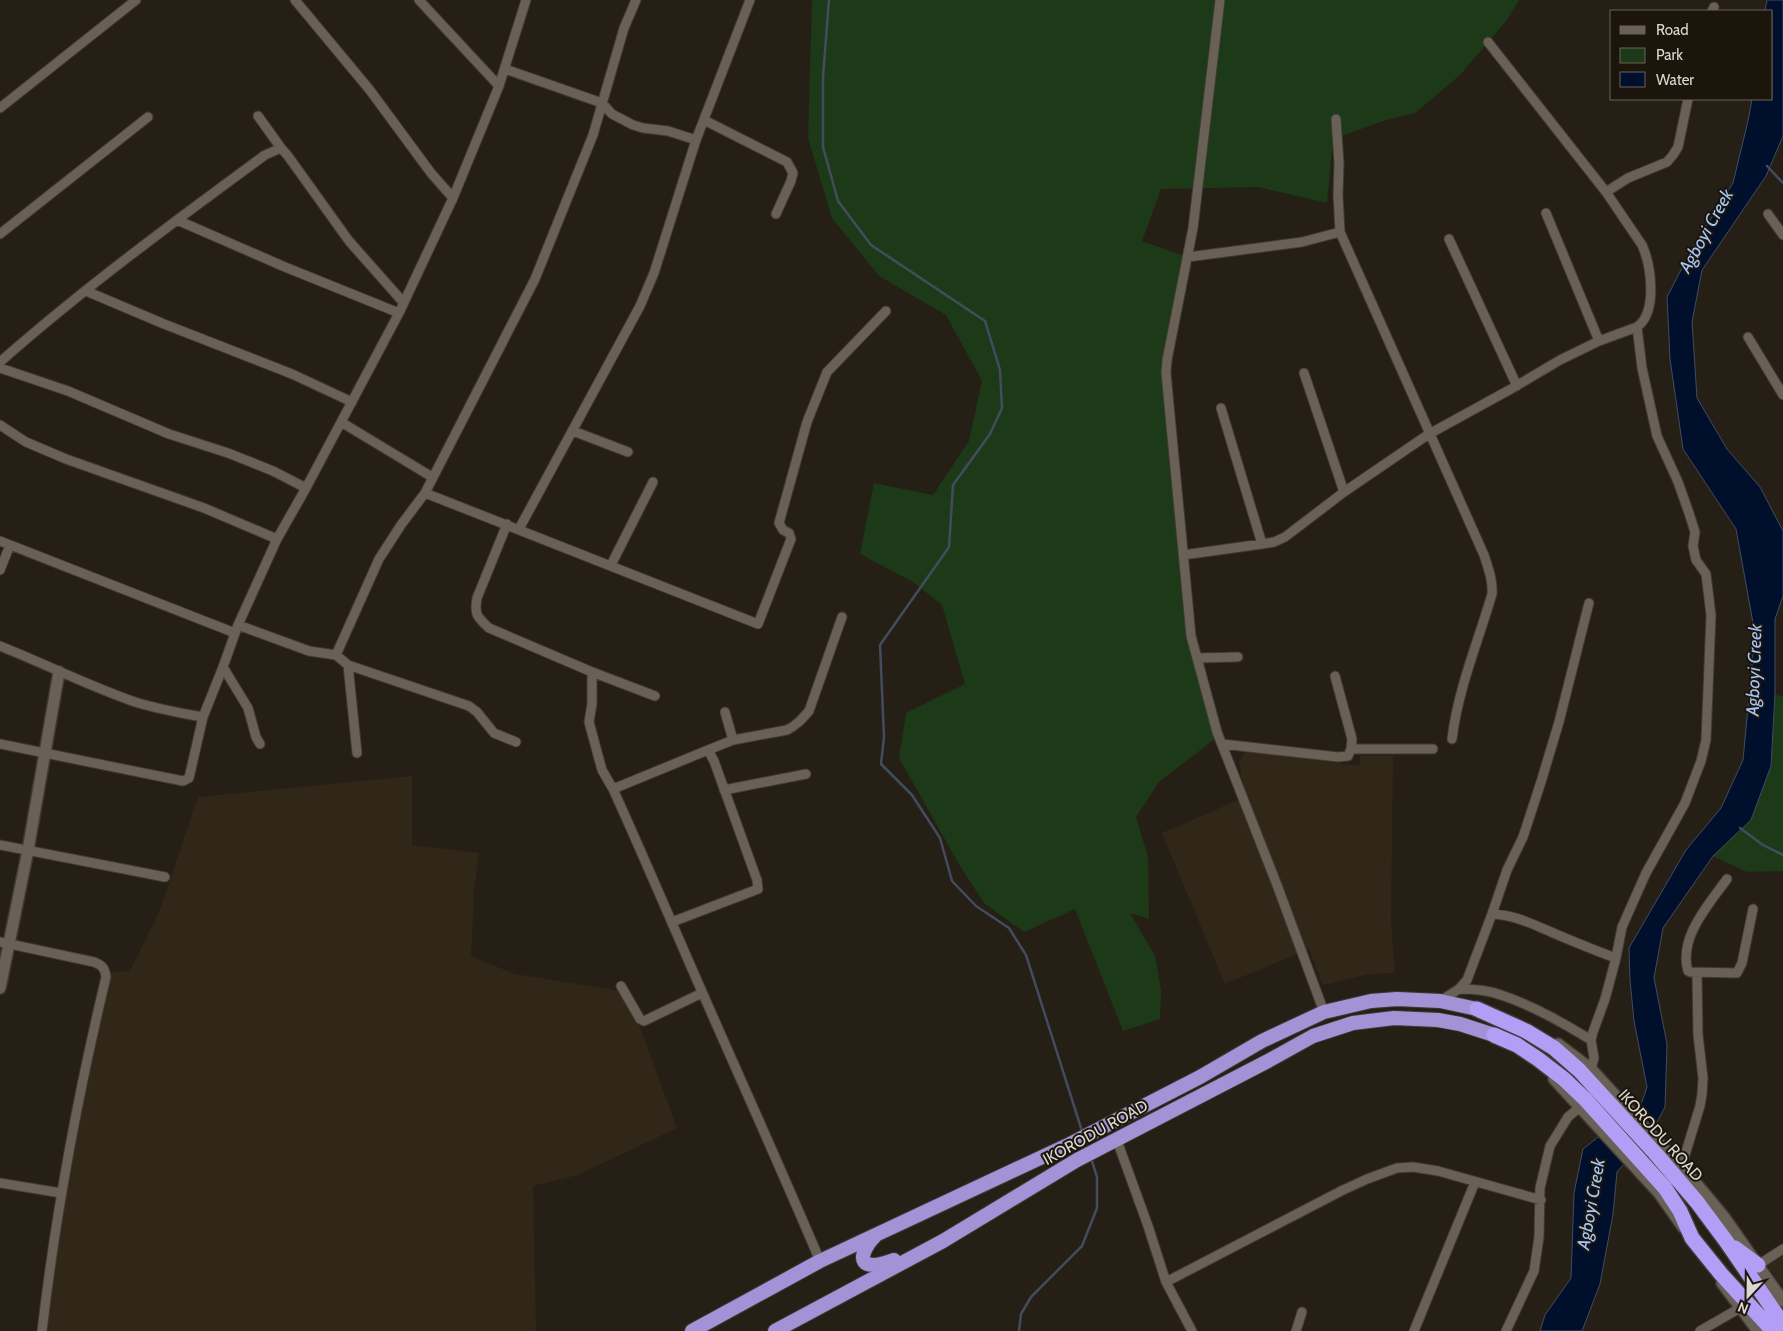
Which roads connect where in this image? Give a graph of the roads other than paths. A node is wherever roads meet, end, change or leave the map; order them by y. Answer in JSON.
{"nodes":[{"id":1,"x":136,"y":0,"type":"edge"},
{"id":2,"x":295,"y":0,"type":"edge"},
{"id":3,"x":419,"y":0,"type":"edge"},
{"id":4,"x":526,"y":0,"type":"edge"},
{"id":5,"x":636,"y":0,"type":"edge"},
{"id":6,"x":750,"y":0,"type":"edge"},
{"id":7,"x":1220,"y":0,"type":"edge"},
{"id":8,"x":1488,"y":42,"type":"dead end"},
{"id":9,"x":505,"y":69,"type":"junction"},
{"id":10,"x":499,"y":86,"type":"junction"},
{"id":11,"x":1688,"y":100,"type":"edge"},
{"id":12,"x":602,"y":103,"type":"junction"},
{"id":13,"x":0,"y":108,"type":"edge"},
{"id":14,"x":258,"y":116,"type":"dead end"},
{"id":15,"x":148,"y":118,"type":"dead end"},
{"id":16,"x":1336,"y":119,"type":"dead end"},
{"id":17,"x":704,"y":120,"type":"junction"},
{"id":18,"x":696,"y":140,"type":"junction"},
{"id":19,"x":280,"y":148,"type":"junction"},
{"id":20,"x":1606,"y":192,"type":"junction"},
{"id":21,"x":453,"y":198,"type":"junction"},
{"id":22,"x":1546,"y":213,"type":"dead end"},
{"id":23,"x":776,"y":214,"type":"dead end"},
{"id":24,"x":1768,"y":214,"type":"dead end"},
{"id":25,"x":177,"y":220,"type":"junction"},
{"id":26,"x":1340,"y":232,"type":"junction"},
{"id":27,"x":0,"y":234,"type":"edge"},
{"id":28,"x":1783,"y":235,"type":"edge"},
{"id":29,"x":1449,"y":239,"type":"dead end"},
{"id":30,"x":1188,"y":258,"type":"junction"},
{"id":31,"x":86,"y":291,"type":"junction"},
{"id":32,"x":404,"y":302,"type":"junction"},
{"id":33,"x":886,"y":311,"type":"dead end"},
{"id":34,"x":398,"y":313,"type":"junction"},
{"id":35,"x":1638,"y":327,"type":"junction"},
{"id":36,"x":1748,"y":337,"type":"dead end"},
{"id":37,"x":1598,"y":341,"type":"junction"},
{"id":38,"x":0,"y":362,"type":"edge"},
{"id":39,"x":0,"y":368,"type":"edge"},
{"id":40,"x":1304,"y":373,"type":"dead end"},
{"id":41,"x":1518,"y":386,"type":"junction"},
{"id":42,"x":1783,"y":395,"type":"edge"},
{"id":43,"x":352,"y":402,"type":"junction"},
{"id":44,"x":1220,"y":408,"type":"dead end"},
{"id":45,"x":341,"y":422,"type":"junction"},
{"id":46,"x":0,"y":425,"type":"edge"},
{"id":47,"x":574,"y":431,"type":"junction"},
{"id":48,"x":1429,"y":434,"type":"junction"},
{"id":49,"x":628,"y":452,"type":"dead end"},
{"id":50,"x":432,"y":477,"type":"junction"},
{"id":51,"x":653,"y":482,"type":"dead end"},
{"id":52,"x":306,"y":488,"type":"junction"},
{"id":53,"x":1344,"y":492,"type":"junction"},
{"id":54,"x":424,"y":493,"type":"junction"},
{"id":55,"x":507,"y":524,"type":"junction"},
{"id":56,"x":519,"y":529,"type":"junction"},
{"id":57,"x":277,"y":539,"type":"junction"},
{"id":58,"x":0,"y":541,"type":"edge"},
{"id":59,"x":1262,"y":544,"type":"junction"},
{"id":60,"x":10,"y":545,"type":"junction"},
{"id":61,"x":1183,"y":555,"type":"junction"},
{"id":62,"x":612,"y":565,"type":"junction"},
{"id":63,"x":0,"y":570,"type":"edge"},
{"id":64,"x":1589,"y":603,"type":"dead end"},
{"id":65,"x":842,"y":617,"type":"dead end"},
{"id":66,"x":236,"y":629,"type":"junction"},
{"id":67,"x":0,"y":646,"type":"edge"},
{"id":68,"x":336,"y":655,"type":"junction"},
{"id":69,"x":1238,"y":657,"type":"dead end"},
{"id":70,"x":1197,"y":658,"type":"junction"},
{"id":71,"x":348,"y":665,"type":"junction"},
{"id":72,"x":224,"y":667,"type":"junction"},
{"id":73,"x":59,"y":672,"type":"junction"},
{"id":74,"x":592,"y":672,"type":"junction"},
{"id":75,"x":1335,"y":676,"type":"dead end"},
{"id":76,"x":654,"y":696,"type":"dead end"},
{"id":77,"x":725,"y":712,"type":"dead end"},
{"id":78,"x":203,"y":717,"type":"junction"},
{"id":79,"x":1452,"y":739,"type":"dead end"},
{"id":80,"x":733,"y":740,"type":"junction"},
{"id":81,"x":516,"y":742,"type":"dead end"},
{"id":82,"x":0,"y":744,"type":"edge"},
{"id":83,"x":260,"y":744,"type":"dead end"},
{"id":84,"x":1222,"y":744,"type":"junction"},
{"id":85,"x":1351,"y":749,"type":"junction"},
{"id":86,"x":1433,"y":749,"type":"dead end"},
{"id":87,"x":708,"y":750,"type":"junction"},
{"id":88,"x":46,"y":752,"type":"junction"},
{"id":89,"x":357,"y":753,"type":"dead end"},
{"id":90,"x":806,"y":774,"type":"dead end"},
{"id":91,"x":613,"y":789,"type":"junction"},
{"id":92,"x":724,"y":790,"type":"junction"},
{"id":93,"x":0,"y":845,"type":"edge"},
{"id":94,"x":28,"y":850,"type":"junction"},
{"id":95,"x":164,"y":877,"type":"dead end"},
{"id":96,"x":1727,"y":880,"type":"dead end"},
{"id":97,"x":1753,"y":909,"type":"dead end"},
{"id":98,"x":1492,"y":914,"type":"junction"},
{"id":99,"x":672,"y":922,"type":"junction"},
{"id":100,"x":4,"y":943,"type":"edge"},
{"id":101,"x":1616,"y":958,"type":"junction"},
{"id":102,"x":1697,"y":973,"type":"junction"},
{"id":103,"x":620,"y":986,"type":"dead end"},
{"id":104,"x":0,"y":988,"type":"edge"},
{"id":105,"x":1459,"y":989,"type":"junction"},
{"id":106,"x":702,"y":993,"type":"junction"},
{"id":107,"x":1440,"y":1001,"type":"junction"},
{"id":108,"x":1477,"y":1009,"type":"junction"},
{"id":109,"x":1324,"y":1012,"type":"junction"},
{"id":110,"x":1494,"y":1036,"type":"junction"},
{"id":111,"x":1591,"y":1040,"type":"junction"},
{"id":112,"x":1591,"y":1068,"type":"junction"},
{"id":113,"x":1580,"y":1107,"type":"junction"},
{"id":114,"x":1607,"y":1112,"type":"junction"},
{"id":115,"x":1111,"y":1148,"type":"junction"},
{"id":116,"x":1659,"y":1150,"type":"junction"},
{"id":117,"x":1681,"y":1168,"type":"junction"},
{"id":118,"x":1475,"y":1182,"type":"junction"},
{"id":119,"x":0,"y":1183,"type":"edge"},
{"id":120,"x":61,"y":1193,"type":"junction"},
{"id":121,"x":1541,"y":1200,"type":"junction"},
{"id":122,"x":877,"y":1234,"type":"junction"},
{"id":123,"x":1692,"y":1238,"type":"junction"},
{"id":124,"x":943,"y":1241,"type":"junction"},
{"id":125,"x":1726,"y":1241,"type":"junction"},
{"id":126,"x":1783,"y":1249,"type":"edge"},
{"id":127,"x":820,"y":1261,"type":"junction"},
{"id":128,"x":1758,"y":1265,"type":"junction"},
{"id":129,"x":1166,"y":1282,"type":"junction"},
{"id":130,"x":1783,"y":1301,"type":"edge"},
{"id":131,"x":1740,"y":1308,"type":"junction"},
{"id":132,"x":1302,"y":1312,"type":"dead end"},
{"id":133,"x":1783,"y":1324,"type":"edge"},
{"id":134,"x":42,"y":1331,"type":"edge"},
{"id":135,"x":692,"y":1331,"type":"edge"},
{"id":136,"x":775,"y":1331,"type":"edge"},
{"id":137,"x":1192,"y":1331,"type":"edge"},
{"id":138,"x":1296,"y":1331,"type":"edge"},
{"id":139,"x":1414,"y":1331,"type":"edge"},
{"id":140,"x":1506,"y":1331,"type":"edge"},
{"id":141,"x":1700,"y":1331,"type":"edge"},
{"id":142,"x":1758,"y":1331,"type":"edge"},
{"id":143,"x":1773,"y":1331,"type":"edge"}],
"edges":[{"from":1,"to":13,"type":"street"},
{"from":2,"to":21,"type":"street"},
{"from":3,"to":10,"type":"street"},
{"from":4,"to":9,"type":"street"},
{"from":5,"to":12,"type":"street"},
{"from":6,"to":17,"type":"street"},
{"from":7,"to":30,"type":"street"},
{"from":8,"to":20,"type":"street"},
{"from":9,"to":10,"type":"street"},
{"from":9,"to":12,"type":"street"},
{"from":10,"to":21,"type":"street"},
{"from":11,"to":20,"type":"street"},
{"from":12,"to":18,"type":"street"},
{"from":12,"to":50,"type":"street"},
{"from":14,"to":19,"type":"street"},
{"from":15,"to":27,"type":"street"},
{"from":16,"to":26,"type":"street"},
{"from":17,"to":18,"type":"street"},
{"from":17,"to":23,"type":"street"},
{"from":18,"to":47,"type":"street"},
{"from":19,"to":25,"type":"street"},
{"from":19,"to":32,"type":"street"},
{"from":20,"to":35,"type":"street"},
{"from":21,"to":32,"type":"street"},
{"from":22,"to":37,"type":"street"},
{"from":24,"to":28,"type":"street"},
{"from":25,"to":31,"type":"street"},
{"from":25,"to":34,"type":"street"},
{"from":26,"to":30,"type":"street"},
{"from":26,"to":48,"type":"street"},
{"from":29,"to":41,"type":"street"},
{"from":30,"to":61,"type":"street"},
{"from":31,"to":38,"type":"street"},
{"from":31,"to":43,"type":"street"},
{"from":32,"to":34,"type":"street"},
{"from":33,"to":62,"type":"street"},
{"from":34,"to":43,"type":"street"},
{"from":35,"to":37,"type":"street"},
{"from":35,"to":101,"type":"street"},
{"from":36,"to":42,"type":"street"},
{"from":37,"to":41,"type":"street"},
{"from":39,"to":52,"type":"street"},
{"from":40,"to":53,"type":"street"},
{"from":41,"to":48,"type":"street"},
{"from":43,"to":45,"type":"street"},
{"from":44,"to":59,"type":"street"},
{"from":45,"to":50,"type":"street"},
{"from":45,"to":52,"type":"street"},
{"from":46,"to":57,"type":"street"},
{"from":47,"to":49,"type":"street"},
{"from":47,"to":56,"type":"street"},
{"from":48,"to":53,"type":"street"},
{"from":48,"to":79,"type":"street"},
{"from":50,"to":54,"type":"street"},
{"from":51,"to":62,"type":"street"},
{"from":52,"to":57,"type":"street"},
{"from":53,"to":59,"type":"street"},
{"from":54,"to":55,"type":"street"},
{"from":54,"to":68,"type":"street"},
{"from":55,"to":56,"type":"street"},
{"from":55,"to":74,"type":"street"},
{"from":56,"to":62,"type":"street"},
{"from":57,"to":66,"type":"street"},
{"from":58,"to":60,"type":"street"},
{"from":59,"to":61,"type":"street"},
{"from":60,"to":63,"type":"street"},
{"from":60,"to":66,"type":"street"},
{"from":61,"to":70,"type":"street"},
{"from":64,"to":98,"type":"street"},
{"from":65,"to":80,"type":"street"},
{"from":66,"to":68,"type":"street"},
{"from":66,"to":72,"type":"street"},
{"from":67,"to":73,"type":"street"},
{"from":68,"to":71,"type":"street"},
{"from":69,"to":70,"type":"street"},
{"from":70,"to":84,"type":"street"},
{"from":71,"to":81,"type":"street"},
{"from":71,"to":89,"type":"street"},
{"from":72,"to":78,"type":"street"},
{"from":72,"to":83,"type":"street"},
{"from":73,"to":78,"type":"street"},
{"from":73,"to":88,"type":"street"},
{"from":74,"to":76,"type":"street"},
{"from":74,"to":91,"type":"street"},
{"from":75,"to":85,"type":"street"},
{"from":77,"to":80,"type":"street"},
{"from":78,"to":88,"type":"street"},
{"from":80,"to":87,"type":"street"},
{"from":82,"to":88,"type":"street"},
{"from":84,"to":85,"type":"street"},
{"from":84,"to":109,"type":"street"},
{"from":85,"to":86,"type":"street"},
{"from":87,"to":91,"type":"street"},
{"from":87,"to":92,"type":"street"},
{"from":88,"to":94,"type":"street"},
{"from":90,"to":92,"type":"street"},
{"from":91,"to":99,"type":"street"},
{"from":92,"to":99,"type":"street"},
{"from":93,"to":94,"type":"street"},
{"from":94,"to":95,"type":"street"},
{"from":94,"to":100,"type":"street"},
{"from":96,"to":102,"type":"street"},
{"from":97,"to":102,"type":"street"},
{"from":98,"to":101,"type":"street"},
{"from":98,"to":105,"type":"street"},
{"from":99,"to":106,"type":"street"},
{"from":100,"to":104,"type":"street"},
{"from":100,"to":120,"type":"street"},
{"from":101,"to":111,"type":"street"},
{"from":102,"to":117,"type":"street"},
{"from":103,"to":106,"type":"street"},
{"from":105,"to":107,"type":"street"},
{"from":105,"to":111,"type":"street"},
{"from":106,"to":127,"type":"street"},
{"from":107,"to":108,"type":"highway","name":"IKORODU ROAD"},
{"from":107,"to":109,"type":"highway","name":"IKORODU ROAD"},
{"from":108,"to":112,"type":"street","name":"IKORODU ROAD"},
{"from":108,"to":114,"type":"highway","name":"IKORODU ROAD"},
{"from":109,"to":122,"type":"highway","name":"IKORODU ROAD"},
{"from":110,"to":113,"type":"street","name":"IKORODU ROAD"},
{"from":110,"to":114,"type":"highway","name":"IKORODU ROAD"},
{"from":110,"to":115,"type":"highway","name":"IKORODU ROAD"},
{"from":111,"to":112,"type":"street"},
{"from":112,"to":114,"type":"street","name":"IKORODU ROAD"},
{"from":113,"to":114,"type":"street","name":"IKORODU ROAD"},
{"from":113,"to":121,"type":"street"},
{"from":114,"to":116,"type":"highway","name":"IKORODU ROAD"},
{"from":114,"to":123,"type":"highway","name":"IKORODU ROAD"},
{"from":115,"to":124,"type":"highway","name":"IKORODU ROAD"},
{"from":115,"to":129,"type":"street"},
{"from":116,"to":117,"type":"street","name":"IKORODU ROAD"},
{"from":116,"to":125,"type":"highway","name":"IKORODU ROAD"},
{"from":117,"to":128,"type":"street","name":"IKORODU ROAD"},
{"from":118,"to":121,"type":"street"},
{"from":118,"to":129,"type":"street"},
{"from":118,"to":139,"type":"street"},
{"from":119,"to":120,"type":"street"},
{"from":120,"to":134,"type":"street"},
{"from":121,"to":140,"type":"street"},
{"from":122,"to":124,"type":"highway"},
{"from":122,"to":127,"type":"highway","name":"IKORODU ROAD"},
{"from":123,"to":131,"type":"street","name":"IKORODU ROAD"},
{"from":123,"to":143,"type":"highway","name":"IKORODU ROAD"},
{"from":124,"to":136,"type":"highway","name":"IKORODU ROAD"},
{"from":125,"to":128,"type":"highway"},
{"from":125,"to":133,"type":"highway","name":"IKORODU ROAD"},
{"from":126,"to":128,"type":"street"},
{"from":127,"to":135,"type":"highway","name":"IKORODU ROAD"},
{"from":128,"to":130,"type":"street","name":"IKORODU ROAD"},
{"from":129,"to":137,"type":"street"},
{"from":131,"to":141,"type":"street"},
{"from":131,"to":142,"type":"street","name":"IKORODU ROAD"},
{"from":132,"to":138,"type":"street"}]}
